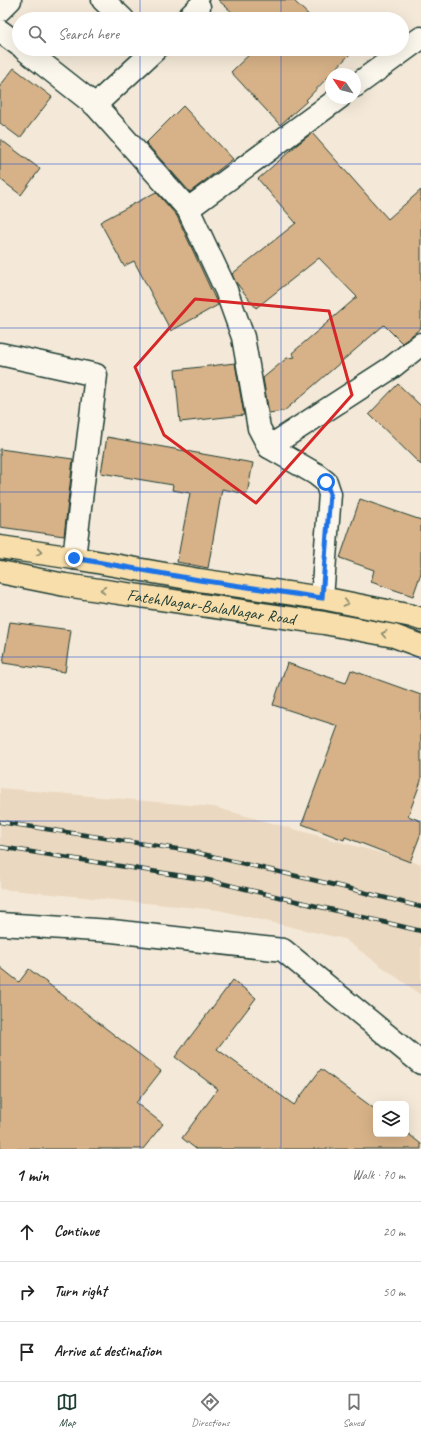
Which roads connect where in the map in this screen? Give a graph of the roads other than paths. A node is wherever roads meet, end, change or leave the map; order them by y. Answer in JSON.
{"nodes":[{"id":1,"x":10,"y":0,"type":"edge"},
{"id":2,"x":103,"y":0,"type":"edge"},
{"id":3,"x":0,"y":10,"type":"edge"},
{"id":4,"x":116,"y":12,"type":"edge"},
{"id":5,"x":421,"y":38,"type":"edge"},
{"id":6,"x":409,"y":47,"type":"edge"},
{"id":7,"x":33,"y":56,"type":"edge"},
{"id":8,"x":148,"y":56,"type":"edge"},
{"id":9,"x":396,"y":56,"type":"edge"},
{"id":10,"x":361,"y":82,"type":"edge"},
{"id":11,"x":331,"y":104,"type":"edge"},
{"id":12,"x":95,"y":105,"type":"junction"},
{"id":13,"x":188,"y":209,"type":"junction"},
{"id":14,"x":421,"y":344,"type":"edge"},
{"id":15,"x":0,"y":354,"type":"edge"},
{"id":16,"x":269,"y":447,"type":"junction"},
{"id":17,"x":0,"y":547,"type":"edge"},
{"id":18,"x":74,"y":558,"type":"junction"},
{"id":19,"x":0,"y":572,"type":"edge"},
{"id":20,"x":322,"y":598,"type":"junction"},
{"id":21,"x":421,"y":619,"type":"edge"},
{"id":22,"x":421,"y":646,"type":"edge"},
{"id":23,"x":0,"y":924,"type":"edge"},
{"id":24,"x":421,"y":1062,"type":"edge"}],
"edges":[{"from":1,"to":3,"type":"street"},
{"from":2,"to":4,"type":"street"},
{"from":5,"to":6,"type":"street"},
{"from":7,"to":12,"type":"street"},
{"from":8,"to":12,"type":"street"},
{"from":9,"to":10,"type":"street"},
{"from":11,"to":13,"type":"street"},
{"from":12,"to":13,"type":"street"},
{"from":13,"to":16,"type":"street"},
{"from":14,"to":16,"type":"street"},
{"from":15,"to":18,"type":"street"},
{"from":16,"to":20,"type":"street"},
{"from":17,"to":18,"type":"main road","one_way":true},
{"from":18,"to":20,"type":"main road"},
{"from":22,"to":19,"type":"main road","name":"FatehNagar-BalaNagar Road","one_way":true},
{"from":20,"to":21,"type":"main road","one_way":true},
{"from":23,"to":24,"type":"street"}]}
